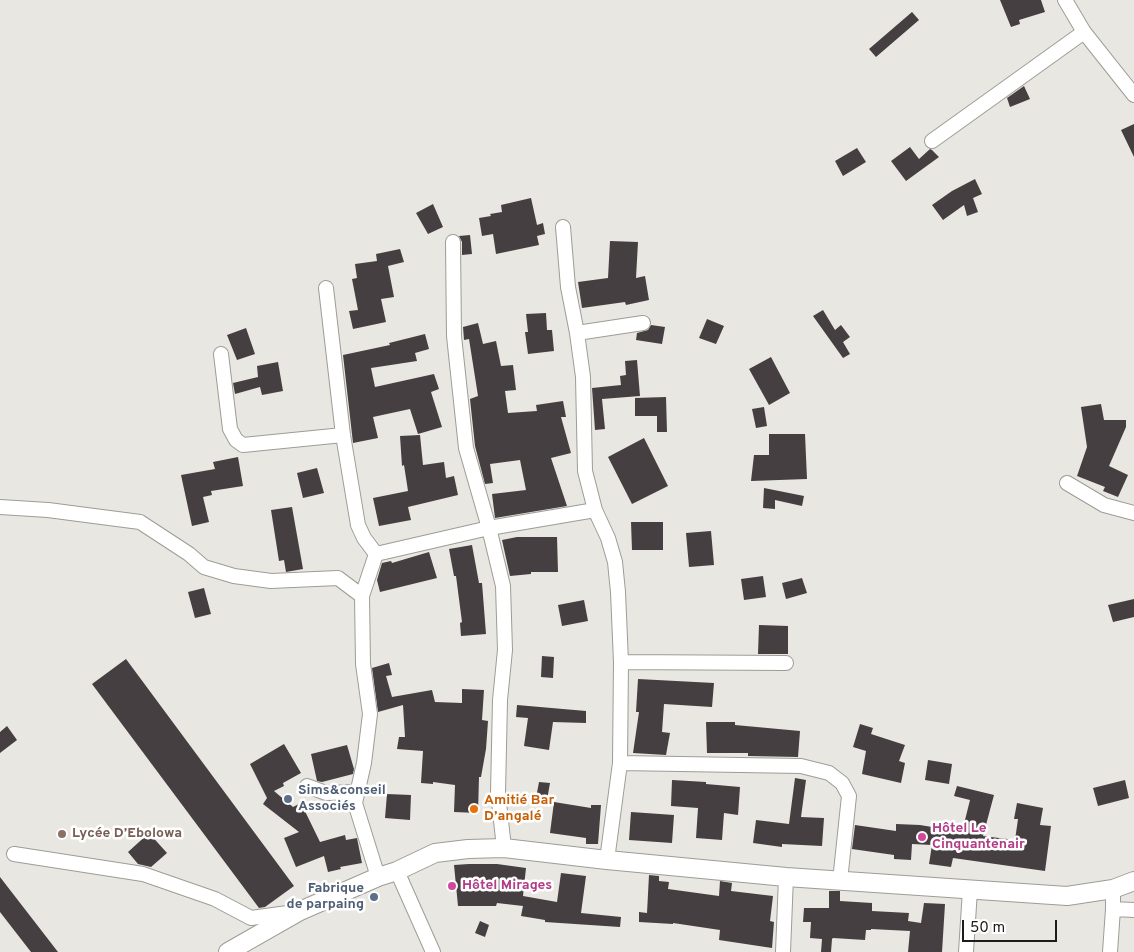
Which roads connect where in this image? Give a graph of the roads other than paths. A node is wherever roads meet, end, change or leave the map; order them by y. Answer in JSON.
{"nodes":[{"id":1,"x":1065,"y":0,"type":"edge"},
{"id":2,"x":1084,"y":32,"type":"junction"},
{"id":3,"x":1134,"y":95,"type":"edge"},
{"id":4,"x":932,"y":141,"type":"dead end"},
{"id":5,"x":564,"y":227,"type":"dead end"},
{"id":6,"x":453,"y":242,"type":"dead end"},
{"id":7,"x":326,"y":288,"type":"dead end"},
{"id":8,"x":643,"y":323,"type":"dead end"},
{"id":9,"x":577,"y":332,"type":"junction"},
{"id":10,"x":220,"y":354,"type":"dead end"},
{"id":11,"x":343,"y":435,"type":"junction"},
{"id":12,"x":1067,"y":483,"type":"dead end"},
{"id":13,"x":0,"y":507,"type":"edge"},
{"id":14,"x":596,"y":510,"type":"junction"},
{"id":15,"x":1134,"y":514,"type":"edge"},
{"id":16,"x":489,"y":528,"type":"junction"},
{"id":17,"x":376,"y":554,"type":"junction"},
{"id":18,"x":362,"y":596,"type":"junction"},
{"id":19,"x":621,"y":662,"type":"junction"},
{"id":20,"x":786,"y":664,"type":"dead end"},
{"id":21,"x":620,"y":763,"type":"junction"},
{"id":22,"x":307,"y":786,"type":"dead end"},
{"id":23,"x":357,"y":792,"type":"junction"},
{"id":24,"x":504,"y":848,"type":"junction"},
{"id":25,"x":14,"y":854,"type":"dead end"},
{"id":26,"x":608,"y":860,"type":"junction"},
{"id":27,"x":397,"y":871,"type":"junction"},
{"id":28,"x":786,"y":877,"type":"junction"},
{"id":29,"x":378,"y":878,"type":"junction"},
{"id":30,"x":840,"y":881,"type":"junction"},
{"id":31,"x":1134,"y":881,"type":"edge"},
{"id":32,"x":1112,"y":889,"type":"junction"},
{"id":33,"x":970,"y":890,"type":"junction"},
{"id":34,"x":1114,"y":909,"type":"junction"},
{"id":35,"x":1134,"y":910,"type":"edge"},
{"id":36,"x":300,"y":911,"type":"junction"},
{"id":37,"x":228,"y":952,"type":"edge"},
{"id":38,"x":433,"y":952,"type":"edge"},
{"id":39,"x":783,"y":952,"type":"edge"},
{"id":40,"x":966,"y":952,"type":"edge"},
{"id":41,"x":1110,"y":952,"type":"edge"}],
"edges":[{"from":1,"to":2,"type":"street"},
{"from":2,"to":3,"type":"street"},
{"from":2,"to":4,"type":"street"},
{"from":5,"to":9,"type":"street"},
{"from":6,"to":16,"type":"street"},
{"from":7,"to":11,"type":"street"},
{"from":8,"to":9,"type":"street"},
{"from":9,"to":14,"type":"street"},
{"from":10,"to":11,"type":"street"},
{"from":11,"to":17,"type":"street"},
{"from":12,"to":15,"type":"street"},
{"from":13,"to":18,"type":"street"},
{"from":14,"to":16,"type":"street"},
{"from":14,"to":19,"type":"street"},
{"from":16,"to":17,"type":"street"},
{"from":16,"to":24,"type":"street"},
{"from":17,"to":18,"type":"street"},
{"from":18,"to":23,"type":"street"},
{"from":19,"to":20,"type":"street"},
{"from":19,"to":21,"type":"street"},
{"from":21,"to":26,"type":"street"},
{"from":21,"to":30,"type":"street"},
{"from":22,"to":23,"type":"street"},
{"from":23,"to":29,"type":"street"},
{"from":24,"to":26,"type":"street"},
{"from":24,"to":27,"type":"street"},
{"from":25,"to":36,"type":"street"},
{"from":26,"to":28,"type":"street"},
{"from":27,"to":29,"type":"street"},
{"from":27,"to":38,"type":"street"},
{"from":28,"to":30,"type":"street"},
{"from":28,"to":39,"type":"street"},
{"from":29,"to":36,"type":"street"},
{"from":30,"to":33,"type":"street"},
{"from":31,"to":32,"type":"street"},
{"from":32,"to":33,"type":"street"},
{"from":32,"to":34,"type":"street"},
{"from":33,"to":40,"type":"street"},
{"from":34,"to":35,"type":"street"},
{"from":34,"to":41,"type":"street"},
{"from":36,"to":37,"type":"street"}]}
